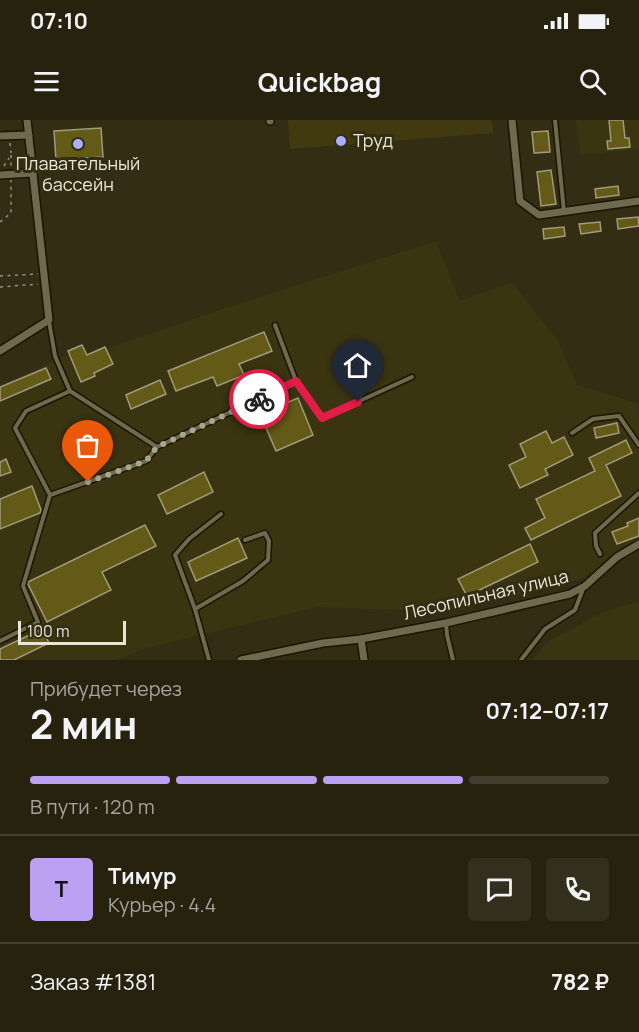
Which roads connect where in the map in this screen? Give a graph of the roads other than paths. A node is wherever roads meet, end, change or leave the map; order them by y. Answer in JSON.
{"nodes":[{"id":1,"x":27,"y":120,"type":"edge"},
{"id":2,"x":512,"y":120,"type":"edge"},
{"id":3,"x":555,"y":120,"type":"edge"},
{"id":4,"x":29,"y":135,"type":"junction"},
{"id":5,"x":0,"y":136,"type":"edge"},
{"id":6,"x":33,"y":173,"type":"junction"},
{"id":7,"x":0,"y":174,"type":"edge"},
{"id":8,"x":639,"y":201,"type":"edge"},
{"id":9,"x":564,"y":212,"type":"junction"},
{"id":10,"x":49,"y":320,"type":"junction"},
{"id":11,"x":275,"y":325,"type":"dead end"},
{"id":12,"x":0,"y":351,"type":"edge"},
{"id":13,"x":412,"y":377,"type":"dead end"},
{"id":14,"x":296,"y":381,"type":"junction"},
{"id":15,"x":70,"y":391,"type":"junction"},
{"id":16,"x":572,"y":433,"type":"dead end"},
{"id":17,"x":639,"y":446,"type":"edge"},
{"id":18,"x":157,"y":447,"type":"junction"},
{"id":19,"x":639,"y":494,"type":"edge"},
{"id":20,"x":50,"y":495,"type":"junction"},
{"id":21,"x":221,"y":514,"type":"dead end"},
{"id":22,"x":245,"y":540,"type":"dead end"},
{"id":23,"x":639,"y":544,"type":"edge"},
{"id":24,"x":600,"y":554,"type":"dead end"},
{"id":25,"x":585,"y":585,"type":"junction"},
{"id":26,"x":195,"y":609,"type":"junction"},
{"id":27,"x":446,"y":623,"type":"junction"},
{"id":28,"x":361,"y":639,"type":"junction"},
{"id":29,"x":0,"y":641,"type":"edge"},
{"id":30,"x":209,"y":660,"type":"edge"},
{"id":31,"x":241,"y":660,"type":"edge"},
{"id":32,"x":364,"y":660,"type":"edge"},
{"id":33,"x":453,"y":660,"type":"edge"},
{"id":34,"x":521,"y":660,"type":"edge"}],
"edges":[{"from":1,"to":4,"type":"street"},
{"from":2,"to":9,"type":"street"},
{"from":3,"to":9,"type":"lane"},
{"from":4,"to":5,"type":"street"},
{"from":4,"to":6,"type":"street"},
{"from":6,"to":7,"type":"street"},
{"from":6,"to":10,"type":"street"},
{"from":8,"to":9,"type":"street"},
{"from":10,"to":12,"type":"street"},
{"from":10,"to":15,"type":"lane"},
{"from":11,"to":14,"type":"lane"},
{"from":13,"to":14,"type":"lane"},
{"from":14,"to":18,"type":"lane"},
{"from":15,"to":18,"type":"lane"},
{"from":15,"to":20,"type":"lane"},
{"from":16,"to":17,"type":"lane"},
{"from":18,"to":20,"type":"lane"},
{"from":19,"to":24,"type":"lane"},
{"from":20,"to":29,"type":"lane"},
{"from":21,"to":26,"type":"lane"},
{"from":22,"to":26,"type":"lane"},
{"from":23,"to":25,"type":"street","name":"Лесопильная улица"},
{"from":25,"to":27,"type":"street","name":"Лесопильная улица"},
{"from":25,"to":34,"type":"lane"},
{"from":26,"to":30,"type":"lane"},
{"from":27,"to":28,"type":"street","name":"Лесопильная улица"},
{"from":27,"to":33,"type":"lane"},
{"from":28,"to":31,"type":"street","name":"Лесопильная улица"},
{"from":28,"to":32,"type":"street"}]}
